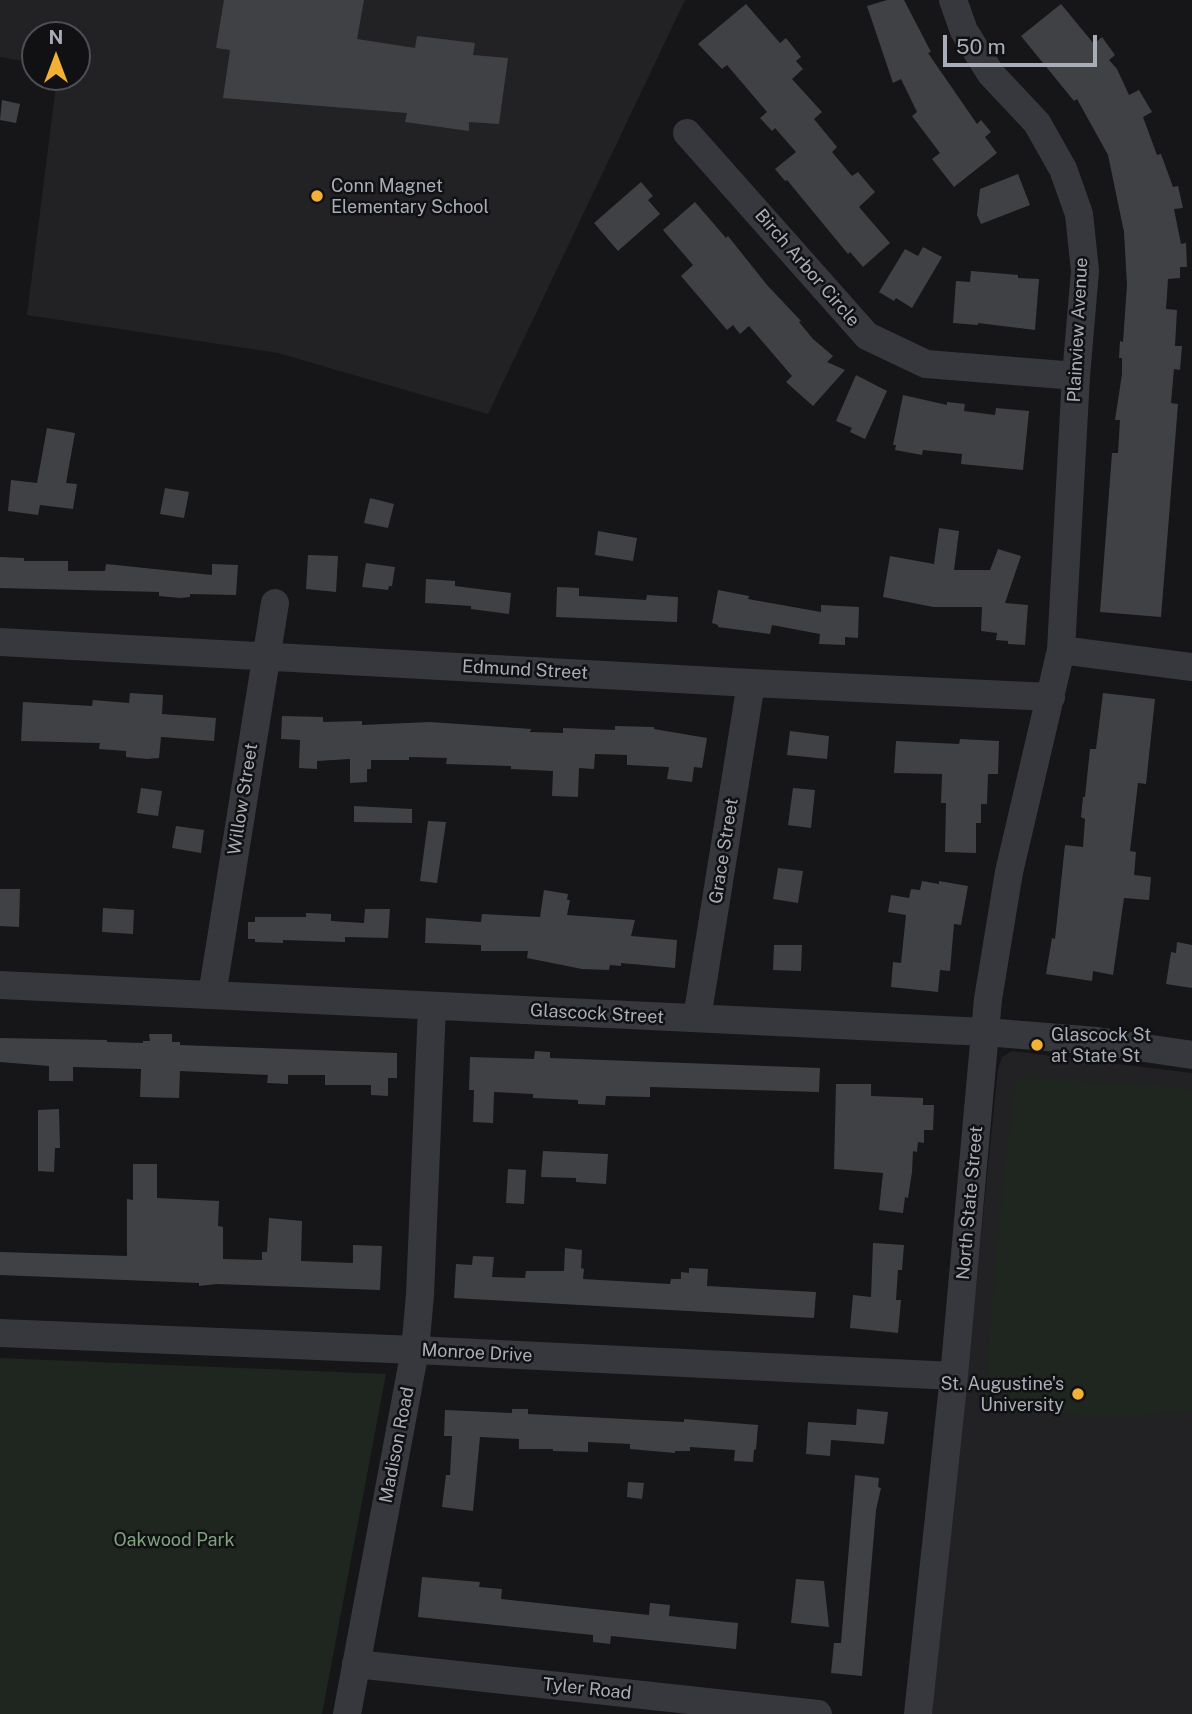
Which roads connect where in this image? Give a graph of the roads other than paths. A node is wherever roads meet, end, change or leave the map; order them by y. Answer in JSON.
{"nodes":[{"id":1,"x":953,"y":0,"type":"edge"},
{"id":2,"x":687,"y":133,"type":"dead end"},
{"id":3,"x":1076,"y":376,"type":"junction"},
{"id":4,"x":275,"y":603,"type":"dead end"},
{"id":5,"x":0,"y":642,"type":"edge"},
{"id":6,"x":1061,"y":650,"type":"junction"},
{"id":7,"x":266,"y":656,"type":"junction"},
{"id":8,"x":1192,"y":667,"type":"edge"},
{"id":9,"x":751,"y":683,"type":"junction"},
{"id":10,"x":1051,"y":697,"type":"junction"},
{"id":11,"x":0,"y":985,"type":"edge"},
{"id":12,"x":212,"y":995,"type":"junction"},
{"id":13,"x":432,"y":1006,"type":"junction"},
{"id":14,"x":696,"y":1018,"type":"junction"},
{"id":15,"x":985,"y":1032,"type":"junction"},
{"id":16,"x":1192,"y":1055,"type":"edge"},
{"id":17,"x":0,"y":1333,"type":"edge"},
{"id":18,"x":415,"y":1350,"type":"junction"},
{"id":19,"x":954,"y":1376,"type":"junction"},
{"id":20,"x":356,"y":1664,"type":"junction"},
{"id":21,"x":347,"y":1714,"type":"edge"},
{"id":22,"x":818,"y":1714,"type":"edge"},
{"id":23,"x":918,"y":1714,"type":"edge"}],
"edges":[{"from":1,"to":3,"type":"street","name":"Plainview Avenue"},
{"from":2,"to":3,"type":"street","name":"Birch Arbor Circle"},
{"from":3,"to":6,"type":"street","name":"Plainview Avenue"},
{"from":4,"to":7,"type":"street","name":"Willow Street"},
{"from":5,"to":7,"type":"street","name":"Edmund Street"},
{"from":6,"to":8,"type":"street"},
{"from":6,"to":10,"type":"street","name":"Plainview Avenue"},
{"from":7,"to":9,"type":"street","name":"Edmund Street"},
{"from":7,"to":12,"type":"street","name":"Willow Street"},
{"from":9,"to":10,"type":"street","name":"Edmund Street"},
{"from":9,"to":14,"type":"street","name":"Grace Street"},
{"from":10,"to":15,"type":"street","name":"North State Street"},
{"from":11,"to":12,"type":"street","name":"Glascock Street"},
{"from":12,"to":13,"type":"street","name":"Glascock Street"},
{"from":13,"to":14,"type":"street","name":"Glascock Street"},
{"from":13,"to":18,"type":"street","name":"Madison Road"},
{"from":14,"to":15,"type":"street","name":"Glascock Street"},
{"from":15,"to":16,"type":"street","name":"Glascock Street"},
{"from":15,"to":19,"type":"street","name":"North State Street"},
{"from":17,"to":18,"type":"street","name":"Monroe Drive"},
{"from":18,"to":19,"type":"street","name":"Monroe Drive"},
{"from":18,"to":20,"type":"street","name":"Madison Road"},
{"from":19,"to":23,"type":"street","name":"North State Street"},
{"from":20,"to":21,"type":"street","name":"Madison Road"},
{"from":20,"to":22,"type":"street","name":"Tyler Road"}]}
